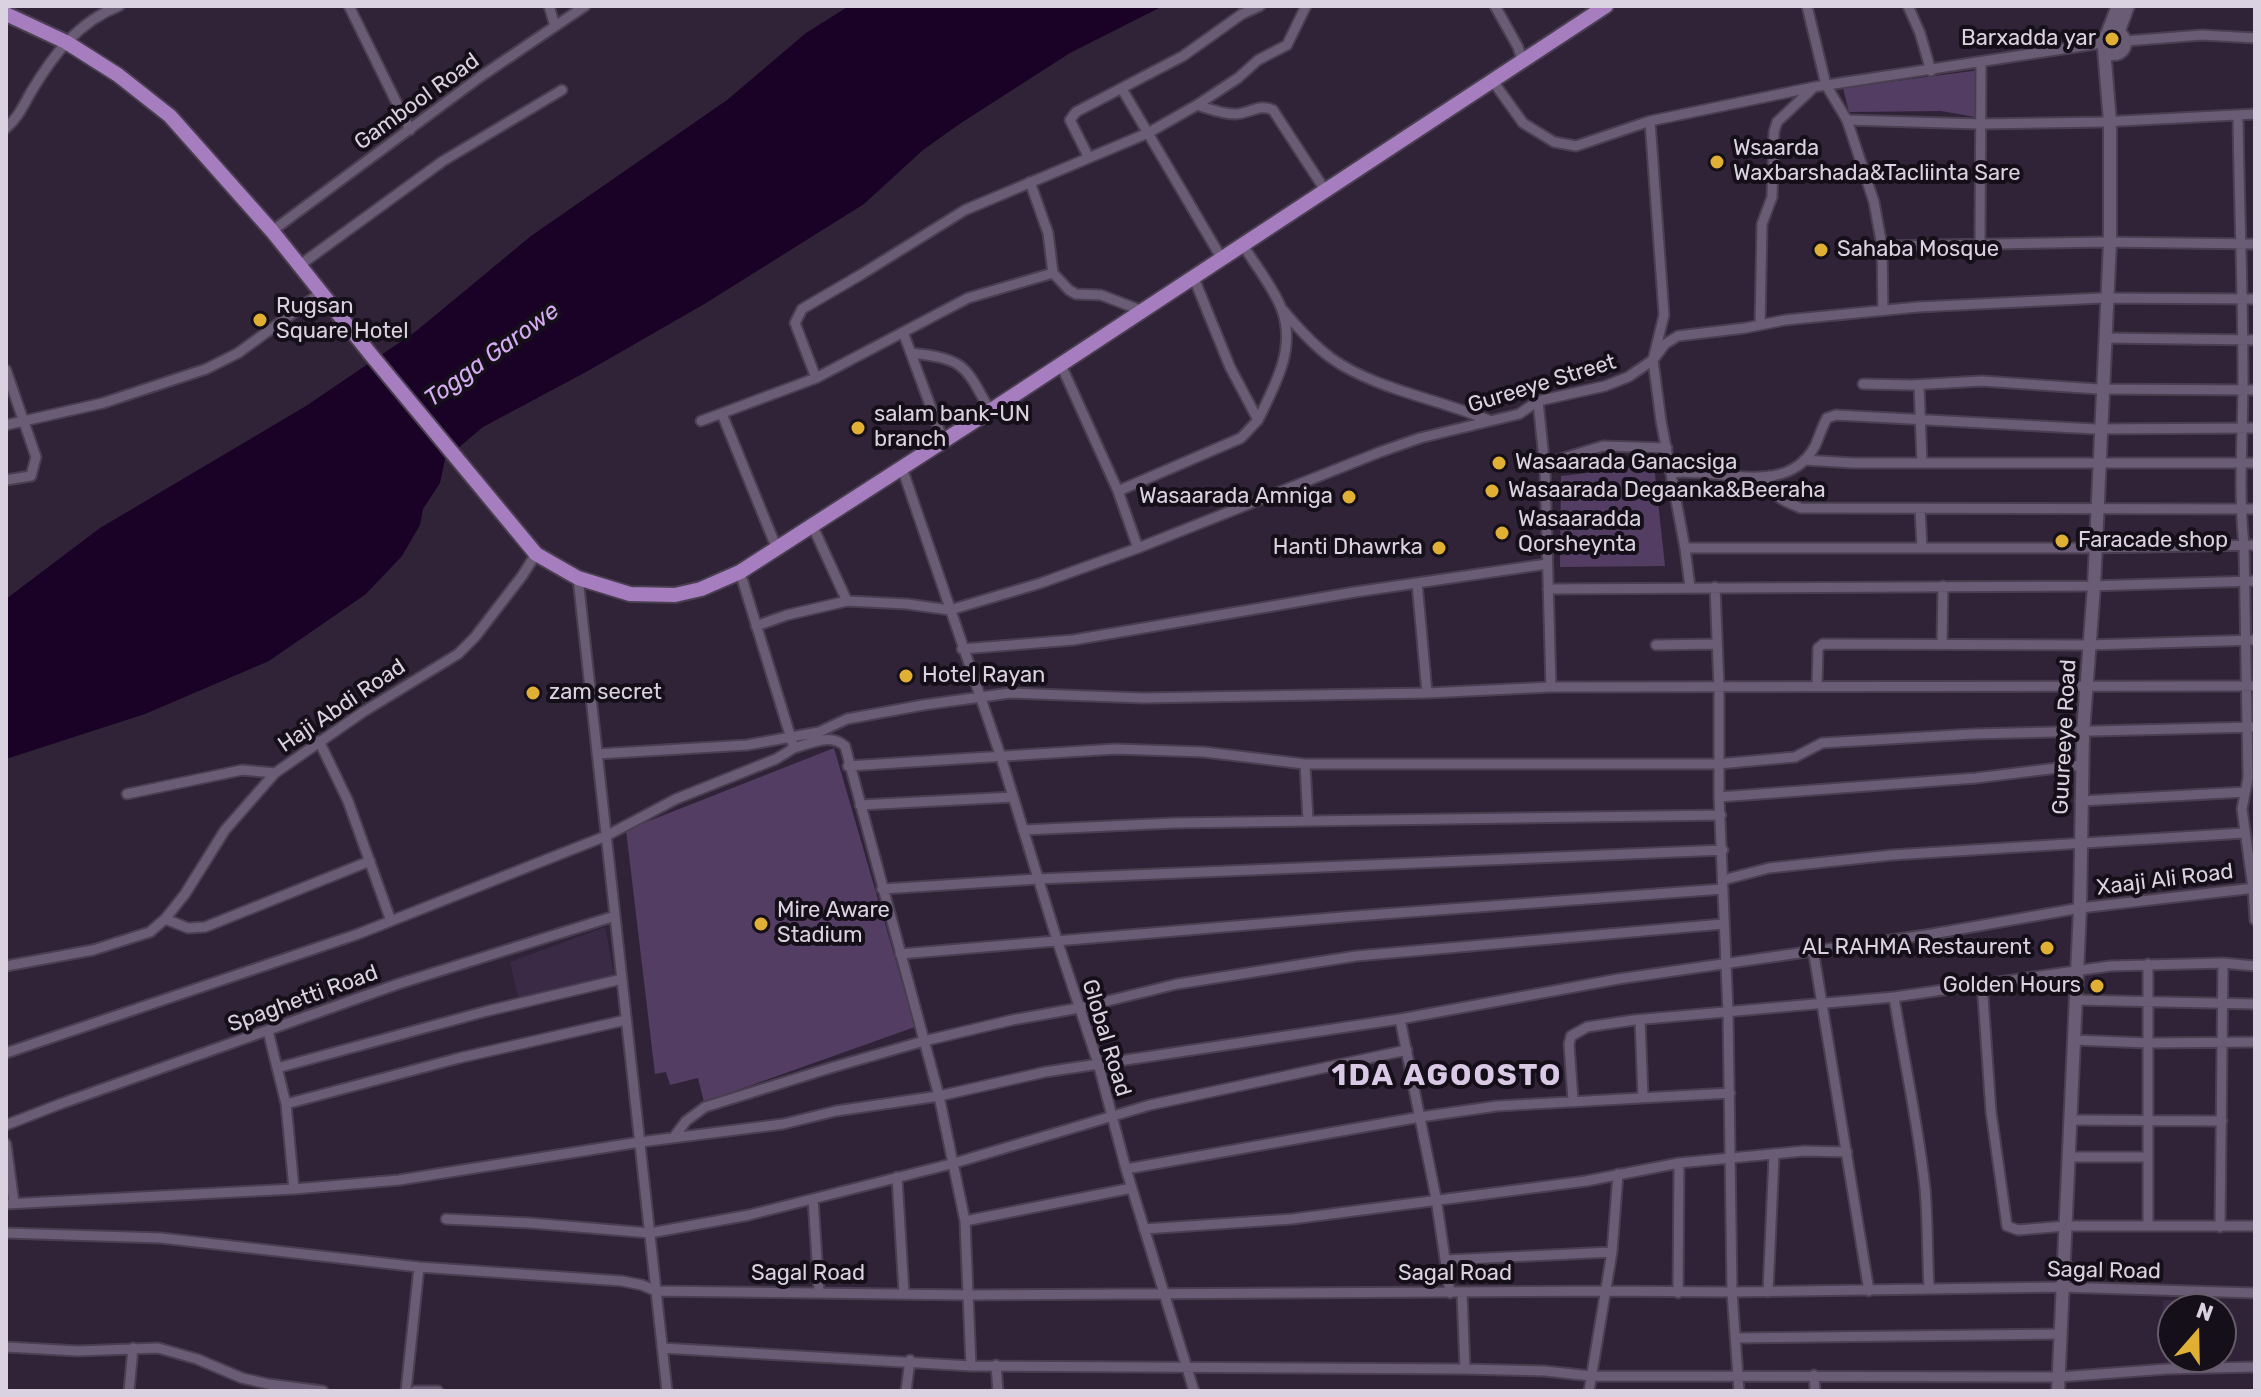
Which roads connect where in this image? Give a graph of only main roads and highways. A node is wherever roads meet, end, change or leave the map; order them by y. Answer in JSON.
{"nodes":[{"id":1,"x":1602,"y":7,"type":"edge"},
{"id":2,"x":6,"y":14,"type":"edge"}],
"edges":[{"from":1,"to":2,"type":"main road"}]}
